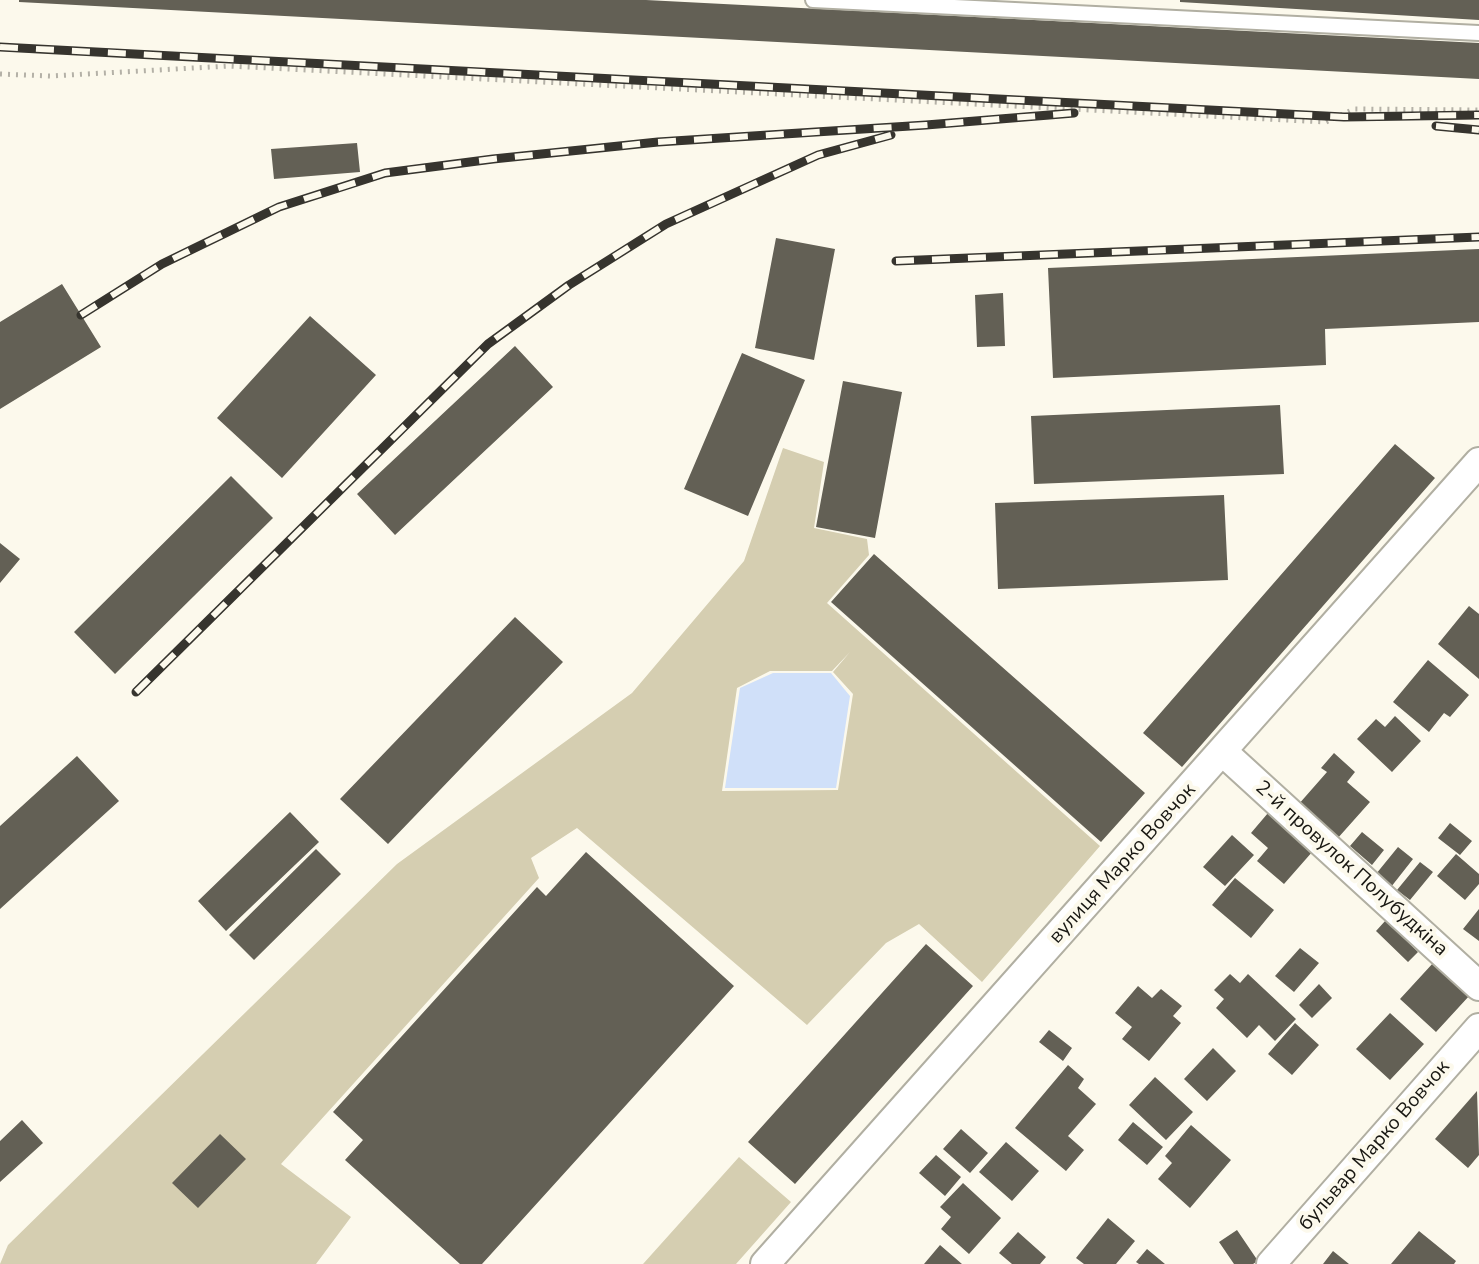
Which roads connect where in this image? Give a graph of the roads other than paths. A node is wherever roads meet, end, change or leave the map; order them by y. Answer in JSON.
{"nodes":[{"id":1,"x":813,"y":0,"type":"edge"},
{"id":2,"x":1479,"y":33,"type":"edge"},
{"id":3,"x":1479,"y":462,"type":"edge"},
{"id":4,"x":1223,"y":752,"type":"junction"},
{"id":5,"x":1479,"y":986,"type":"edge"},
{"id":6,"x":1479,"y":1028,"type":"edge"},
{"id":7,"x":765,"y":1264,"type":"edge"},
{"id":8,"x":1271,"y":1264,"type":"edge"}],
"edges":[{"from":1,"to":2,"type":"lane"},
{"from":3,"to":4,"type":"street","name":"вулиця Марко Вовчок"},
{"from":4,"to":5,"type":"street","name":"2-й провулок Полубудкіна"},
{"from":4,"to":7,"type":"street","name":"вулиця Марко Вовчок"},
{"from":6,"to":8,"type":"street","name":"бульвар Марко Вовчок"}]}
